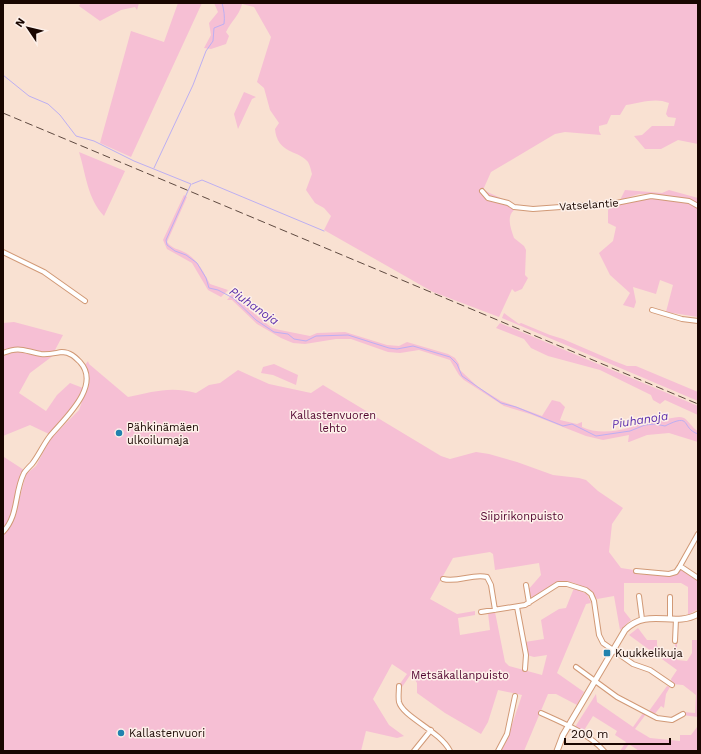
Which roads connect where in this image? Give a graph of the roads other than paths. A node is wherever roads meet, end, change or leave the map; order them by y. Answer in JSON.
{"nodes":[{"id":1,"x":482,"y":191,"type":"dead end"},
{"id":2,"x":698,"y":206,"type":"edge"},
{"id":3,"x":3,"y":252,"type":"edge"},
{"id":4,"x":85,"y":301,"type":"dead end"},
{"id":5,"x":652,"y":310,"type":"dead end"},
{"id":6,"x":698,"y":321,"type":"edge"},
{"id":7,"x":3,"y":353,"type":"edge"},
{"id":8,"x":3,"y":532,"type":"edge"},
{"id":9,"x":698,"y":534,"type":"edge"},
{"id":10,"x":680,"y":566,"type":"junction"},
{"id":11,"x":636,"y":571,"type":"dead end"},
{"id":12,"x":698,"y":578,"type":"edge"},
{"id":13,"x":443,"y":579,"type":"dead end"},
{"id":14,"x":526,"y":585,"type":"dead end"},
{"id":15,"x":639,"y":596,"type":"dead end"},
{"id":16,"x":670,"y":597,"type":"dead end"},
{"id":17,"x":529,"y":603,"type":"junction"},
{"id":18,"x":516,"y":607,"type":"junction"},
{"id":19,"x":495,"y":610,"type":"junction"},
{"id":20,"x":481,"y":612,"type":"dead end"},
{"id":21,"x":698,"y":614,"type":"edge"},
{"id":22,"x":670,"y":618,"type":"junction"},
{"id":23,"x":642,"y":619,"type":"junction"},
{"id":24,"x":676,"y":619,"type":"junction"},
{"id":25,"x":676,"y":641,"type":"dead end"},
{"id":26,"x":612,"y":650,"type":"junction"},
{"id":27,"x":576,"y":667,"type":"dead end"},
{"id":28,"x":525,"y":669,"type":"dead end"},
{"id":29,"x":594,"y":680,"type":"junction"},
{"id":30,"x":672,"y":685,"type":"dead end"},
{"id":31,"x":399,"y":686,"type":"dead end"},
{"id":32,"x":515,"y":696,"type":"dead end"},
{"id":33,"x":541,"y":713,"type":"dead end"},
{"id":34,"x":682,"y":714,"type":"dead end"},
{"id":35,"x":568,"y":726,"type":"junction"},
{"id":36,"x":431,"y":730,"type":"junction"},
{"id":37,"x":414,"y":751,"type":"edge"},
{"id":38,"x":450,"y":751,"type":"edge"},
{"id":39,"x":498,"y":751,"type":"edge"},
{"id":40,"x":558,"y":751,"type":"edge"},
{"id":41,"x":604,"y":751,"type":"edge"}],
"edges":[{"from":1,"to":2,"type":"street","name":"Vatselantie"},
{"from":3,"to":4,"type":"street"},
{"from":5,"to":6,"type":"street"},
{"from":7,"to":8,"type":"street"},
{"from":9,"to":10,"type":"street"},
{"from":10,"to":11,"type":"street"},
{"from":10,"to":12,"type":"street"},
{"from":13,"to":19,"type":"street"},
{"from":14,"to":17,"type":"street"},
{"from":15,"to":23,"type":"street"},
{"from":16,"to":22,"type":"street"},
{"from":17,"to":18,"type":"street"},
{"from":17,"to":26,"type":"street"},
{"from":18,"to":19,"type":"street"},
{"from":18,"to":28,"type":"street"},
{"from":19,"to":20,"type":"street"},
{"from":21,"to":24,"type":"street"},
{"from":22,"to":23,"type":"street"},
{"from":22,"to":24,"type":"street"},
{"from":23,"to":26,"type":"street"},
{"from":24,"to":25,"type":"street"},
{"from":26,"to":29,"type":"street"},
{"from":26,"to":30,"type":"street"},
{"from":27,"to":29,"type":"street"},
{"from":29,"to":34,"type":"street"},
{"from":29,"to":35,"type":"street"},
{"from":31,"to":36,"type":"street"},
{"from":32,"to":39,"type":"street"},
{"from":33,"to":35,"type":"street"},
{"from":35,"to":40,"type":"street"},
{"from":35,"to":41,"type":"street"},
{"from":36,"to":37,"type":"street"},
{"from":36,"to":38,"type":"street"}]}
